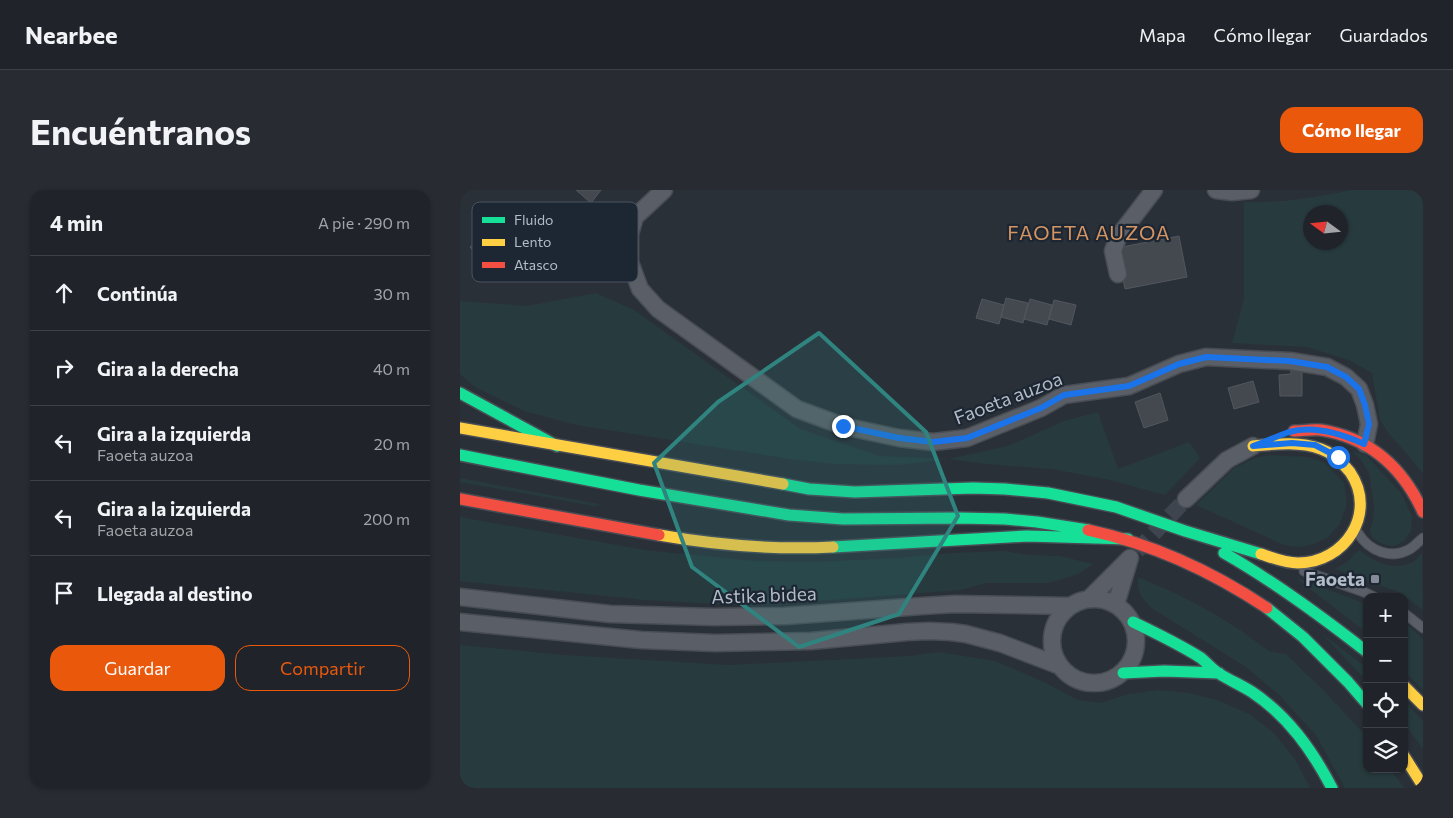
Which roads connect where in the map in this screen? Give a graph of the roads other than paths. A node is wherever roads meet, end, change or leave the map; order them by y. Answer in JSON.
{"nodes":[{"id":1,"x":664,"y":190,"type":"edge"},
{"id":2,"x":1154,"y":190,"type":"edge"},
{"id":3,"x":1216,"y":190,"type":"edge"},
{"id":4,"x":1251,"y":190,"type":"edge"},
{"id":5,"x":638,"y":214,"type":"edge"},
{"id":6,"x":1118,"y":274,"type":"dead end"},
{"id":7,"x":637,"y":282,"type":"edge"},
{"id":8,"x":460,"y":393,"type":"edge"},
{"id":9,"x":460,"y":428,"type":"edge"},
{"id":10,"x":1364,"y":444,"type":"junction"},
{"id":11,"x":558,"y":446,"type":"junction"},
{"id":12,"x":1253,"y":446,"type":"junction"},
{"id":13,"x":460,"y":455,"type":"edge"},
{"id":14,"x":460,"y":499,"type":"edge"},
{"id":15,"x":1186,"y":499,"type":"tunnel mouth"},
{"id":16,"x":1423,"y":512,"type":"edge"},
{"id":17,"x":1355,"y":528,"type":"junction"},
{"id":18,"x":1185,"y":531,"type":"junction"},
{"id":19,"x":1423,"y":538,"type":"edge"},
{"id":20,"x":1128,"y":540,"type":"junction"},
{"id":21,"x":1278,"y":559,"type":"junction"},
{"id":22,"x":1366,"y":593,"type":"edge"},
{"id":23,"x":460,"y":597,"type":"edge"},
{"id":24,"x":1088,"y":599,"type":"junction"},
{"id":25,"x":1116,"y":604,"type":"junction"},
{"id":26,"x":1071,"y":606,"type":"junction"},
{"id":27,"x":1408,"y":616,"type":"edge"},
{"id":28,"x":460,"y":622,"type":"edge"},
{"id":29,"x":1132,"y":622,"type":"junction"},
{"id":30,"x":1423,"y":628,"type":"edge"},
{"id":31,"x":1363,"y":649,"type":"edge"},
{"id":32,"x":1060,"y":666,"type":"junction"},
{"id":33,"x":1123,"y":672,"type":"junction"},
{"id":34,"x":1219,"y":673,"type":"junction"},
{"id":35,"x":1408,"y":690,"type":"edge"},
{"id":36,"x":1363,"y":699,"type":"edge"},
{"id":37,"x":1423,"y":705,"type":"edge"},
{"id":38,"x":1408,"y":762,"type":"edge"},
{"id":39,"x":1423,"y":786,"type":"edge"},
{"id":40,"x":1332,"y":788,"type":"edge"}],
"edges":[{"from":1,"to":5,"type":"street","name":"Faoeta auzoa"},
{"from":2,"to":6,"type":"street"},
{"from":3,"to":4,"type":"street"},
{"from":7,"to":10,"type":"street","name":"Faoeta auzoa"},
{"from":8,"to":11,"type":"main road"},
{"from":9,"to":11,"type":"main road"},
{"from":10,"to":12,"type":"main road"},
{"from":10,"to":16,"type":"main road"},
{"from":11,"to":18,"type":"main road"},
{"from":12,"to":15,"type":"street"},
{"from":12,"to":17,"type":"main road"},
{"from":13,"to":20,"type":"main road"},
{"from":14,"to":20,"type":"main road"},
{"from":17,"to":19,"type":"lane"},
{"from":17,"to":21,"type":"main road"},
{"from":18,"to":21,"type":"main road"},
{"from":18,"to":31,"type":"main road"},
{"from":20,"to":36,"type":"main road"},
{"from":21,"to":22,"type":"lane"},
{"from":23,"to":26,"type":"street","name":"Astika bidea"},
{"from":24,"to":25,"type":"street"},
{"from":24,"to":25,"type":"street"},
{"from":24,"to":26,"type":"street"},
{"from":25,"to":29,"type":"street"},
{"from":26,"to":32,"type":"street"},
{"from":27,"to":30,"type":"lane"},
{"from":28,"to":32,"type":"street"},
{"from":29,"to":33,"type":"street"},
{"from":29,"to":34,"type":"main road"},
{"from":32,"to":33,"type":"street"},
{"from":33,"to":34,"type":"main road"},
{"from":34,"to":40,"type":"main road"},
{"from":35,"to":37,"type":"main road"},
{"from":38,"to":39,"type":"main road"}]}
